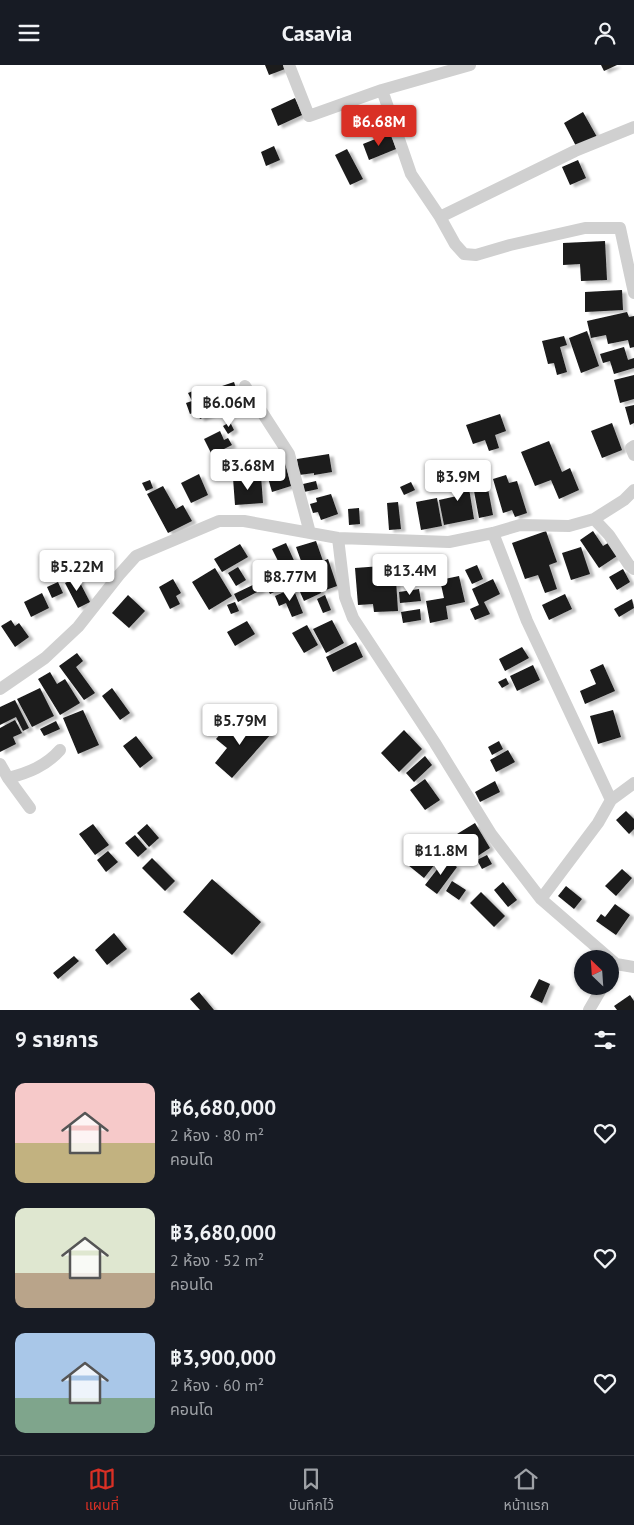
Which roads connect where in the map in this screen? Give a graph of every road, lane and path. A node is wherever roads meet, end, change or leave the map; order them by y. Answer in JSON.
{"nodes":[{"id":1,"x":289,"y":65,"type":"edge"},
{"id":2,"x":470,"y":65,"type":"edge"},
{"id":3,"x":382,"y":90,"type":"junction"},
{"id":4,"x":634,"y":127,"type":"edge"},
{"id":5,"x":440,"y":217,"type":"junction"},
{"id":6,"x":634,"y":293,"type":"edge"},
{"id":7,"x":245,"y":386,"type":"dead end"},
{"id":8,"x":634,"y":446,"type":"edge"},
{"id":9,"x":634,"y":455,"type":"edge"},
{"id":10,"x":634,"y":490,"type":"edge"},
{"id":11,"x":594,"y":519,"type":"junction"},
{"id":12,"x":310,"y":533,"type":"junction"},
{"id":13,"x":493,"y":533,"type":"junction"},
{"id":14,"x":338,"y":539,"type":"junction"},
{"id":15,"x":634,"y":569,"type":"edge"},
{"id":16,"x":0,"y":689,"type":"edge"},
{"id":17,"x":60,"y":750,"type":"dead end"},
{"id":18,"x":0,"y":763,"type":"edge"},
{"id":19,"x":8,"y":778,"type":"junction"},
{"id":20,"x":634,"y":783,"type":"edge"},
{"id":21,"x":611,"y":800,"type":"junction"},
{"id":22,"x":30,"y":808,"type":"dead end"},
{"id":23,"x":541,"y":899,"type":"junction"},
{"id":24,"x":593,"y":950,"type":"edge"},
{"id":25,"x":634,"y":968,"type":"edge"},
{"id":26,"x":619,"y":969,"type":"edge"},
{"id":27,"x":598,"y":995,"type":"edge"},
{"id":28,"x":589,"y":1010,"type":"edge"}],
"edges":[{"from":1,"to":3,"type":"street"},
{"from":2,"to":3,"type":"street"},
{"from":3,"to":5,"type":"street"},
{"from":4,"to":5,"type":"street"},
{"from":5,"to":6,"type":"street"},
{"from":7,"to":12,"type":"street"},
{"from":8,"to":9,"type":"street"},
{"from":10,"to":11,"type":"street"},
{"from":11,"to":13,"type":"street"},
{"from":11,"to":15,"type":"street"},
{"from":12,"to":14,"type":"street"},
{"from":12,"to":16,"type":"street"},
{"from":13,"to":14,"type":"street"},
{"from":13,"to":21,"type":"street"},
{"from":14,"to":23,"type":"street"},
{"from":17,"to":19,"type":"street"},
{"from":18,"to":19,"type":"street"},
{"from":19,"to":22,"type":"street"},
{"from":20,"to":21,"type":"street"},
{"from":21,"to":23,"type":"street"},
{"from":23,"to":24,"type":"street"},
{"from":25,"to":26,"type":"street"},
{"from":27,"to":28,"type":"street"}]}
